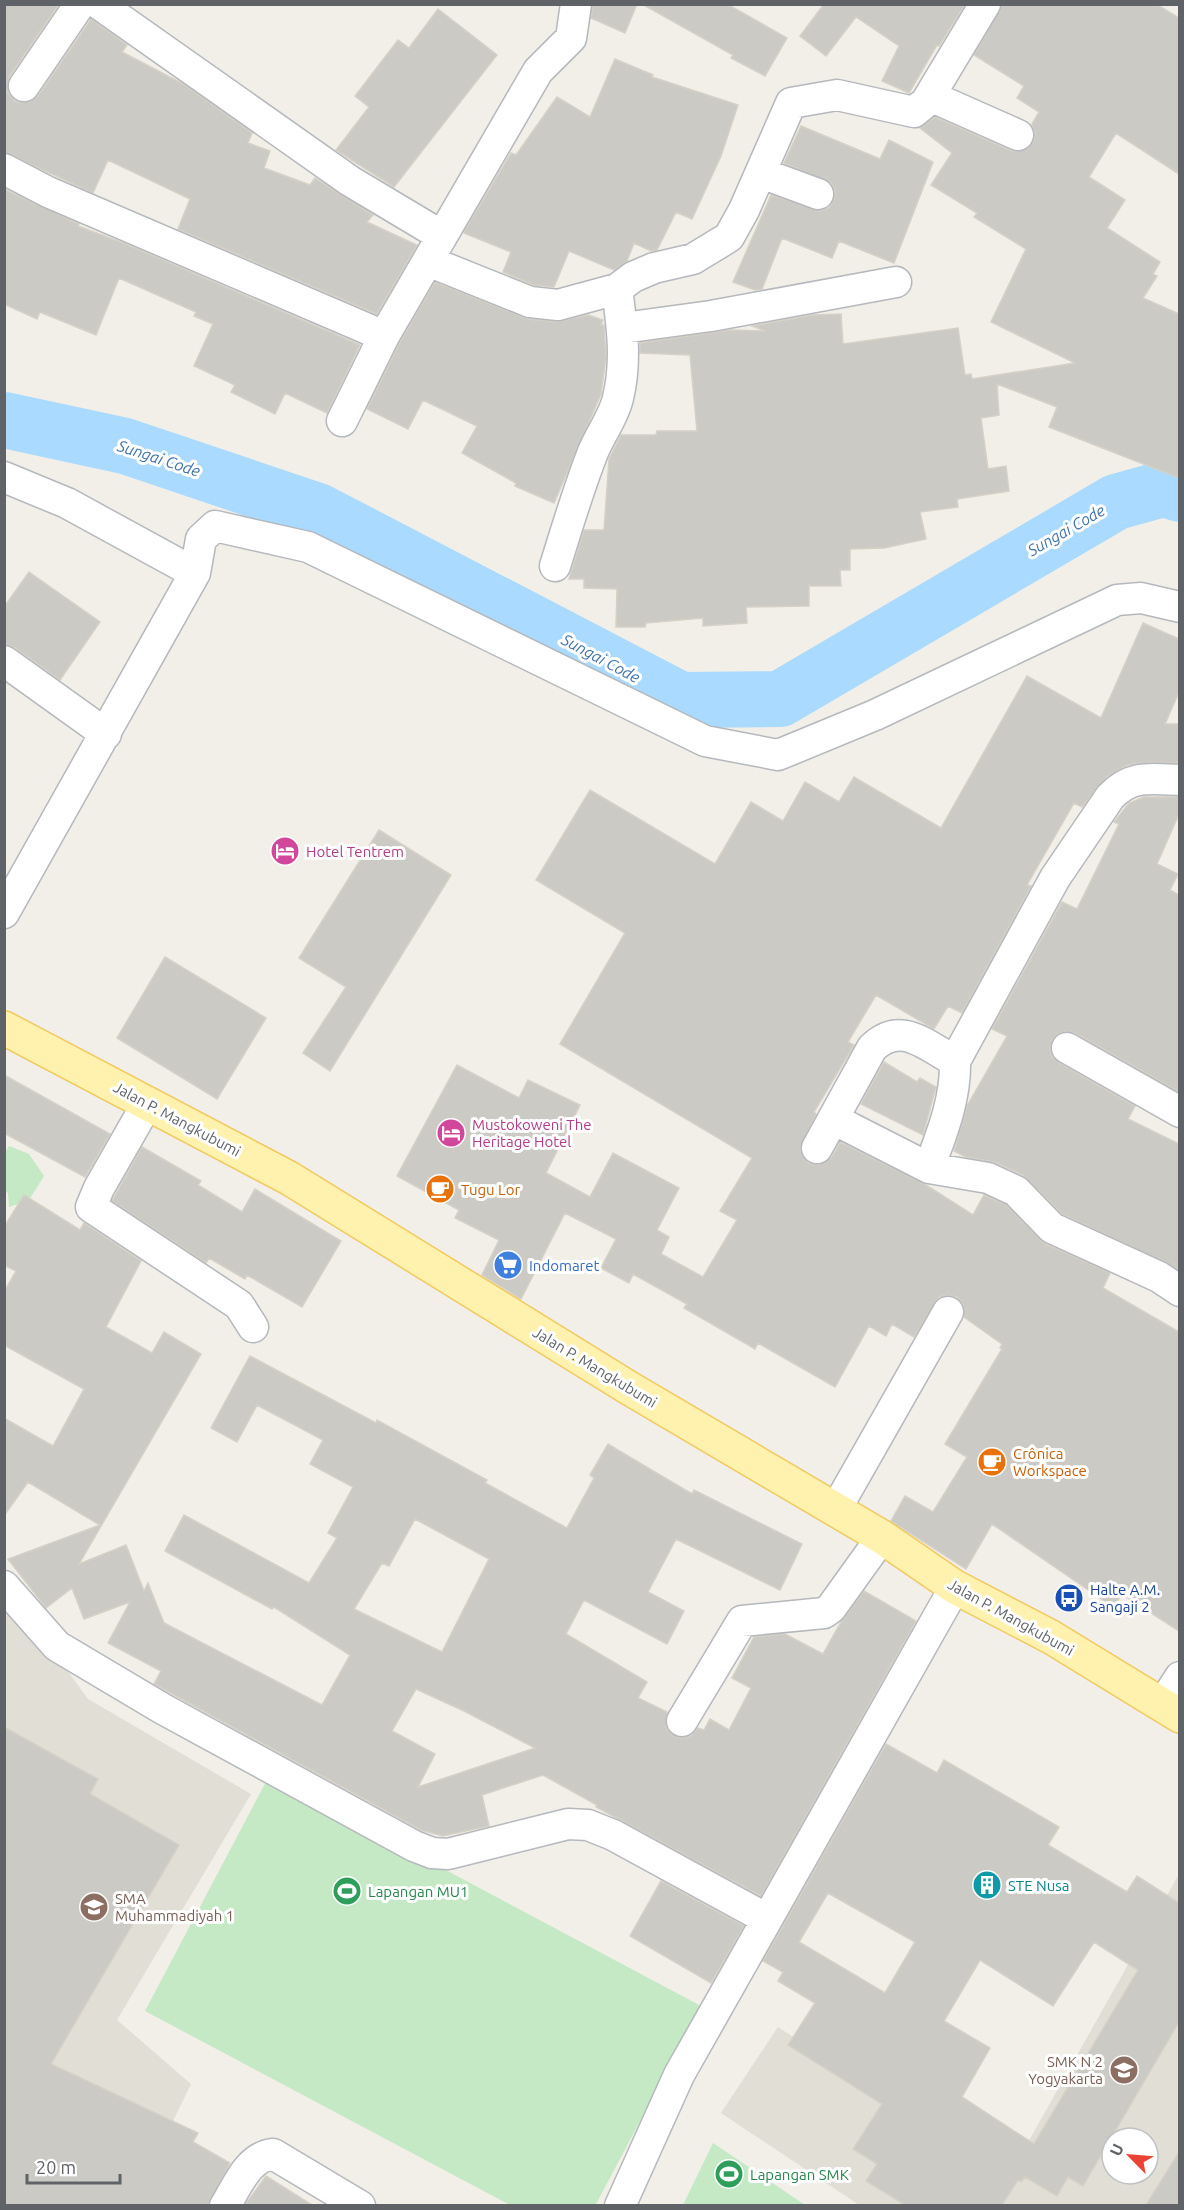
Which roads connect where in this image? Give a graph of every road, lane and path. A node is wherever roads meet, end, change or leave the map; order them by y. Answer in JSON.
{"nodes":[{"id":1,"x":80,"y":4,"type":"edge"},
{"id":2,"x":99,"y":4,"type":"edge"},
{"id":3,"x":576,"y":4,"type":"edge"},
{"id":4,"x":985,"y":4,"type":"edge"},
{"id":5,"x":24,"y":86,"type":"dead end"},
{"id":6,"x":930,"y":96,"type":"junction"},
{"id":7,"x":1018,"y":135,"type":"dead end"},
{"id":8,"x":4,"y":169,"type":"edge"},
{"id":9,"x":761,"y":173,"type":"junction"},
{"id":10,"x":818,"y":194,"type":"dead end"},
{"id":11,"x":435,"y":249,"type":"junction"},
{"id":12,"x":896,"y":282,"type":"dead end"},
{"id":13,"x":617,"y":289,"type":"junction"},
{"id":14,"x":623,"y":328,"type":"junction"},
{"id":15,"x":384,"y":336,"type":"junction"},
{"id":16,"x":342,"y":421,"type":"dead end"},
{"id":17,"x":4,"y":477,"type":"edge"},
{"id":18,"x":555,"y":566,"type":"dead end"},
{"id":19,"x":195,"y":573,"type":"junction"},
{"id":20,"x":1179,"y":607,"type":"edge"},
{"id":21,"x":4,"y":661,"type":"edge"},
{"id":22,"x":106,"y":734,"type":"junction"},
{"id":23,"x":1179,"y":780,"type":"edge"},
{"id":24,"x":4,"y":913,"type":"edge"},
{"id":25,"x":4,"y":1028,"type":"edge"},
{"id":26,"x":1067,"y":1048,"type":"dead end"},
{"id":27,"x":955,"y":1061,"type":"junction"},
{"id":28,"x":147,"y":1104,"type":"junction"},
{"id":29,"x":1179,"y":1112,"type":"edge"},
{"id":30,"x":833,"y":1119,"type":"junction"},
{"id":31,"x":817,"y":1148,"type":"dead end"},
{"id":32,"x":929,"y":1168,"type":"junction"},
{"id":33,"x":1179,"y":1292,"type":"edge"},
{"id":34,"x":948,"y":1312,"type":"dead end"},
{"id":35,"x":253,"y":1327,"type":"dead end"},
{"id":36,"x":836,"y":1509,"type":"junction"},
{"id":37,"x":882,"y":1537,"type":"junction"},
{"id":38,"x":4,"y":1586,"type":"edge"},
{"id":39,"x":955,"y":1587,"type":"junction"},
{"id":40,"x":1179,"y":1677,"type":"edge"},
{"id":41,"x":1171,"y":1710,"type":"edge"},
{"id":42,"x":682,"y":1721,"type":"dead end"},
{"id":43,"x":767,"y":1919,"type":"junction"},
{"id":44,"x":225,"y":2205,"type":"edge"},
{"id":45,"x":360,"y":2205,"type":"edge"},
{"id":46,"x":620,"y":2205,"type":"edge"}],
"edges":[{"from":1,"to":5,"type":"street"},
{"from":2,"to":11,"type":"street"},
{"from":3,"to":11,"type":"street"},
{"from":4,"to":6,"type":"street"},
{"from":6,"to":7,"type":"street"},
{"from":6,"to":9,"type":"street"},
{"from":8,"to":15,"type":"street"},
{"from":9,"to":10,"type":"street"},
{"from":9,"to":13,"type":"street"},
{"from":11,"to":13,"type":"street"},
{"from":11,"to":15,"type":"street"},
{"from":12,"to":14,"type":"street"},
{"from":13,"to":14,"type":"street"},
{"from":14,"to":18,"type":"street"},
{"from":15,"to":16,"type":"street"},
{"from":17,"to":19,"type":"street"},
{"from":19,"to":20,"type":"street"},
{"from":19,"to":22,"type":"street"},
{"from":21,"to":22,"type":"street"},
{"from":22,"to":24,"type":"street"},
{"from":23,"to":27,"type":"street"},
{"from":25,"to":28,"type":"main road","name":"Jalan P. Mangkubumi"},
{"from":26,"to":29,"type":"street"},
{"from":27,"to":30,"type":"street"},
{"from":27,"to":32,"type":"street"},
{"from":28,"to":35,"type":"street"},
{"from":28,"to":36,"type":"main road","name":"Jalan P. Mangkubumi"},
{"from":30,"to":31,"type":"street"},
{"from":30,"to":32,"type":"street"},
{"from":32,"to":33,"type":"street"},
{"from":34,"to":36,"type":"street"},
{"from":36,"to":37,"type":"main road","name":"Jalan P. Mangkubumi"},
{"from":37,"to":39,"type":"main road","name":"Jalan P. Mangkubumi"},
{"from":37,"to":42,"type":"street"},
{"from":38,"to":43,"type":"street"},
{"from":39,"to":41,"type":"main road","name":"Jalan P. Mangkubumi"},
{"from":39,"to":43,"type":"street"},
{"from":40,"to":41,"type":"street"},
{"from":43,"to":46,"type":"street"},
{"from":44,"to":45,"type":"street"}]}
